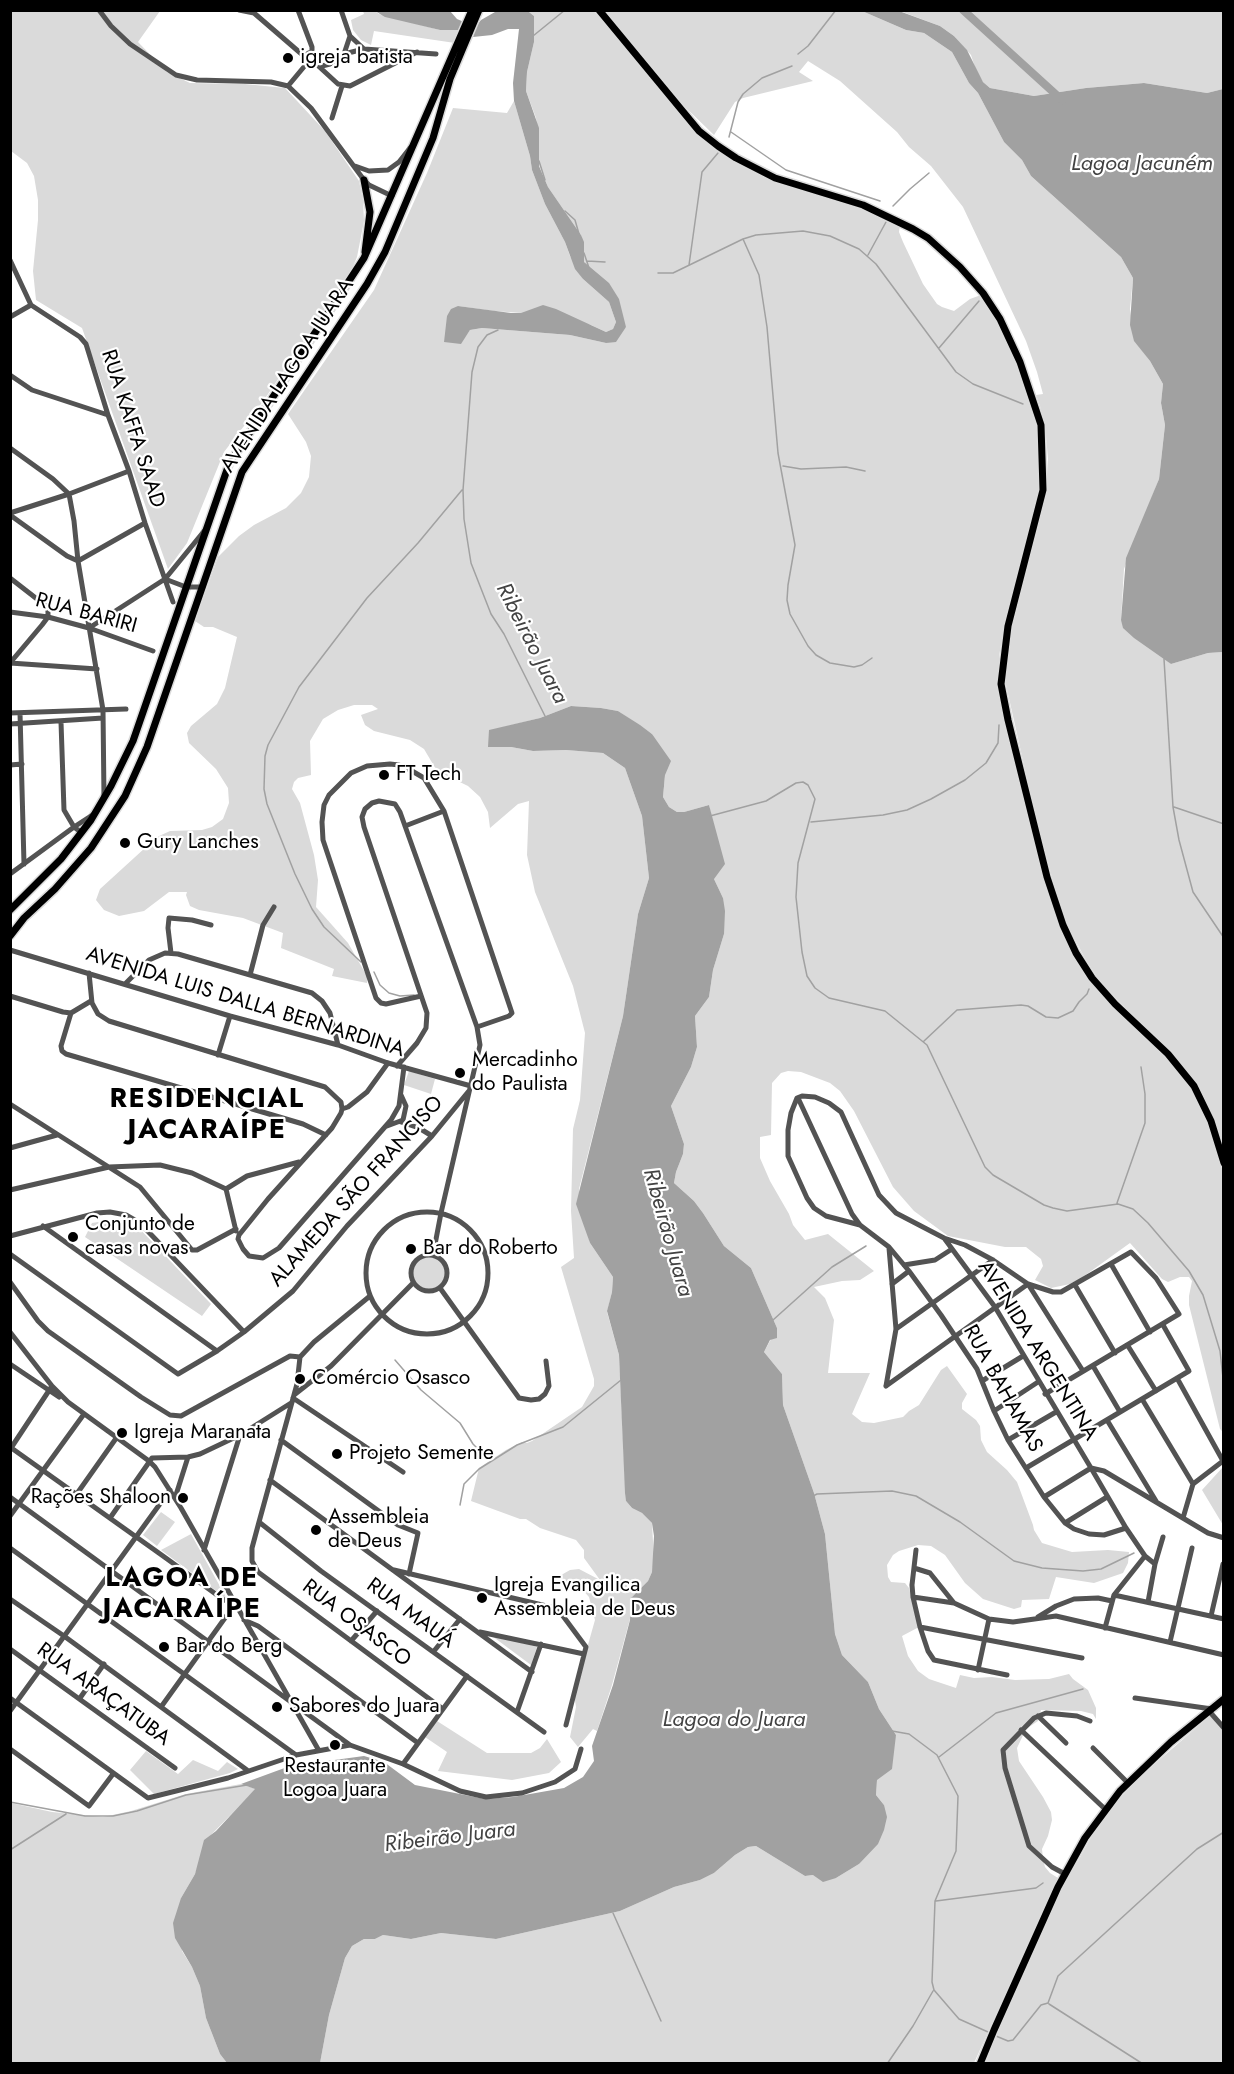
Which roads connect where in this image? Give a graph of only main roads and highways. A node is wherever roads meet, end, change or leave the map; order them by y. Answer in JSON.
{"nodes":[{"id":1,"x":479,"y":10,"type":"edge"},
{"id":2,"x":599,"y":10,"type":"edge"},
{"id":3,"x":472,"y":15,"type":"edge"},
{"id":4,"x":462,"y":41,"type":"junction"},
{"id":5,"x":364,"y":180,"type":"road end"},
{"id":6,"x":411,"y":191,"type":"junction"},
{"id":7,"x":392,"y":196,"type":"junction"},
{"id":8,"x":364,"y":258,"type":"junction"},
{"id":9,"x":327,"y":315,"type":"junction"},
{"id":10,"x":327,"y":344,"type":"junction"},
{"id":11,"x":10,"y":910,"type":"edge"},
{"id":12,"x":10,"y":936,"type":"edge"},
{"id":13,"x":1224,"y":1163,"type":"edge"},
{"id":14,"x":1224,"y":1699,"type":"edge"},
{"id":15,"x":980,"y":2064,"type":"edge"}],
"edges":[{"from":1,"to":3,"type":"main road","name":"AVENIDA LAGOA JUARA"},
{"from":2,"to":13,"type":"main road"},
{"from":3,"to":4,"type":"main road","name":"AVENIDA LAGOA JUARA"},
{"from":4,"to":6,"type":"main road","name":"AVENIDA LAGOA JUARA"},
{"from":4,"to":7,"type":"main road","name":"AVENIDA LAGOA JUARA"},
{"from":5,"to":8,"type":"main road"},
{"from":6,"to":7,"type":"main road"},
{"from":6,"to":10,"type":"main road","name":"AVENIDA LAGOA JUARA"},
{"from":7,"to":8,"type":"main road","name":"AVENIDA LAGOA JUARA"},
{"from":8,"to":9,"type":"main road","name":"AVENIDA LAGOA JUARA"},
{"from":9,"to":10,"type":"main road"},
{"from":9,"to":11,"type":"main road","name":"AVENIDA LAGOA JUARA"},
{"from":10,"to":12,"type":"main road","name":"AVENIDA LAGOA JUARA"},
{"from":14,"to":15,"type":"main road"}]}
